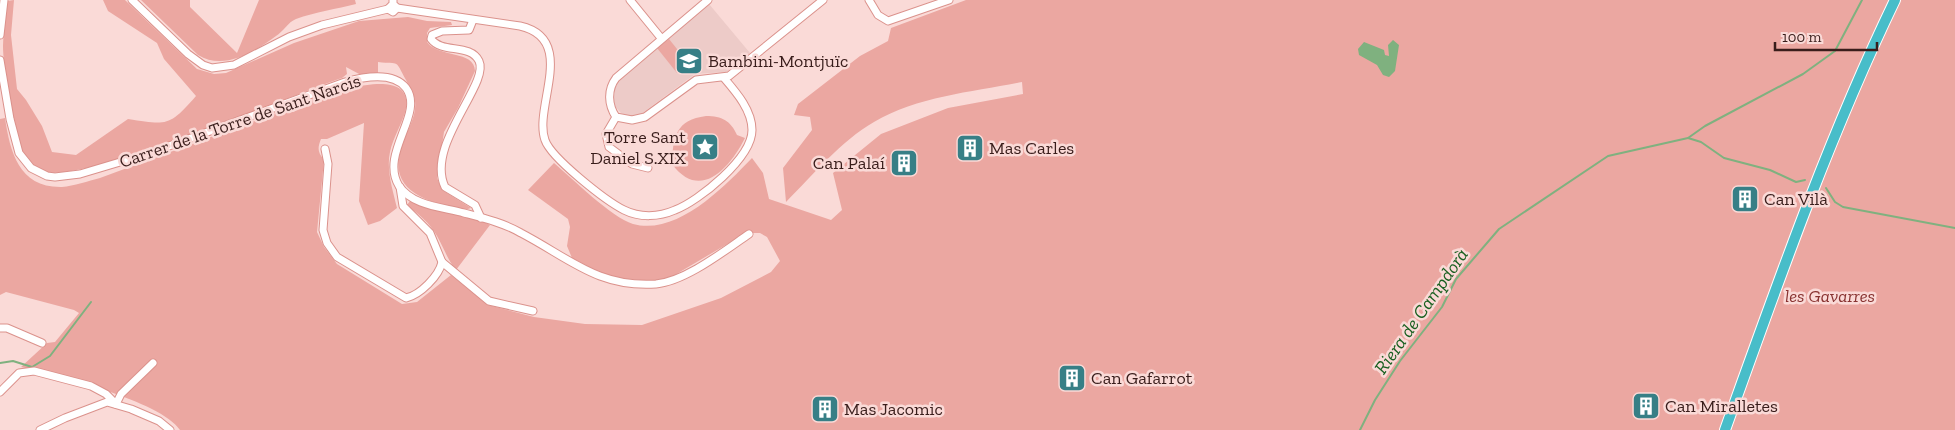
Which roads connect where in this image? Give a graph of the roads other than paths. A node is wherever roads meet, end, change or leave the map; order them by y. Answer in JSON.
{"nodes":[{"id":1,"x":4,"y":0,"type":"edge"},
{"id":2,"x":132,"y":0,"type":"edge"},
{"id":3,"x":630,"y":0,"type":"edge"},
{"id":4,"x":708,"y":0,"type":"edge"},
{"id":5,"x":823,"y":0,"type":"edge"},
{"id":6,"x":869,"y":0,"type":"edge"},
{"id":7,"x":949,"y":0,"type":"edge"},
{"id":8,"x":1896,"y":0,"type":"edge"},
{"id":9,"x":393,"y":5,"type":"edge"},
{"id":10,"x":473,"y":20,"type":"junction"},
{"id":11,"x":0,"y":35,"type":"edge"},
{"id":12,"x":661,"y":38,"type":"junction"},
{"id":13,"x":0,"y":60,"type":"edge"},
{"id":14,"x":724,"y":78,"type":"junction"},
{"id":15,"x":616,"y":117,"type":"junction"},
{"id":16,"x":324,"y":149,"type":"dead end"},
{"id":17,"x":648,"y":168,"type":"dead end"},
{"id":18,"x":400,"y":187,"type":"junction"},
{"id":19,"x":481,"y":218,"type":"junction"},
{"id":20,"x":749,"y":234,"type":"dead end"},
{"id":21,"x":442,"y":262,"type":"junction"},
{"id":22,"x":533,"y":311,"type":"dead end"},
{"id":23,"x":0,"y":328,"type":"edge"},
{"id":24,"x":42,"y":343,"type":"dead end"},
{"id":25,"x":153,"y":363,"type":"dead end"},
{"id":26,"x":0,"y":392,"type":"edge"},
{"id":27,"x":116,"y":404,"type":"junction"},
{"id":28,"x":40,"y":430,"type":"edge"},
{"id":29,"x":170,"y":430,"type":"edge"},
{"id":30,"x":1725,"y":430,"type":"edge"}],
"edges":[{"from":1,"to":11,"type":"street"},
{"from":2,"to":9,"type":"street"},
{"from":3,"to":12,"type":"street"},
{"from":4,"to":12,"type":"street"},
{"from":5,"to":14,"type":"street"},
{"from":6,"to":7,"type":"street"},
{"from":8,"to":30,"type":"highway"},
{"from":9,"to":10,"type":"street"},
{"from":10,"to":14,"type":"street"},
{"from":10,"to":19,"type":"street"},
{"from":12,"to":15,"type":"street"},
{"from":13,"to":18,"type":"street","name":"Carrer de la Torre de Sant Narcís"},
{"from":14,"to":15,"type":"street"},
{"from":15,"to":17,"type":"street"},
{"from":16,"to":21,"type":"street"},
{"from":18,"to":19,"type":"street"},
{"from":18,"to":21,"type":"street","name":"Carrer de la Torre de Sant Narcís"},
{"from":19,"to":20,"type":"street"},
{"from":21,"to":22,"type":"street"},
{"from":23,"to":24,"type":"street"},
{"from":25,"to":27,"type":"street"},
{"from":26,"to":27,"type":"street"},
{"from":27,"to":28,"type":"street"},
{"from":27,"to":29,"type":"street"}]}
